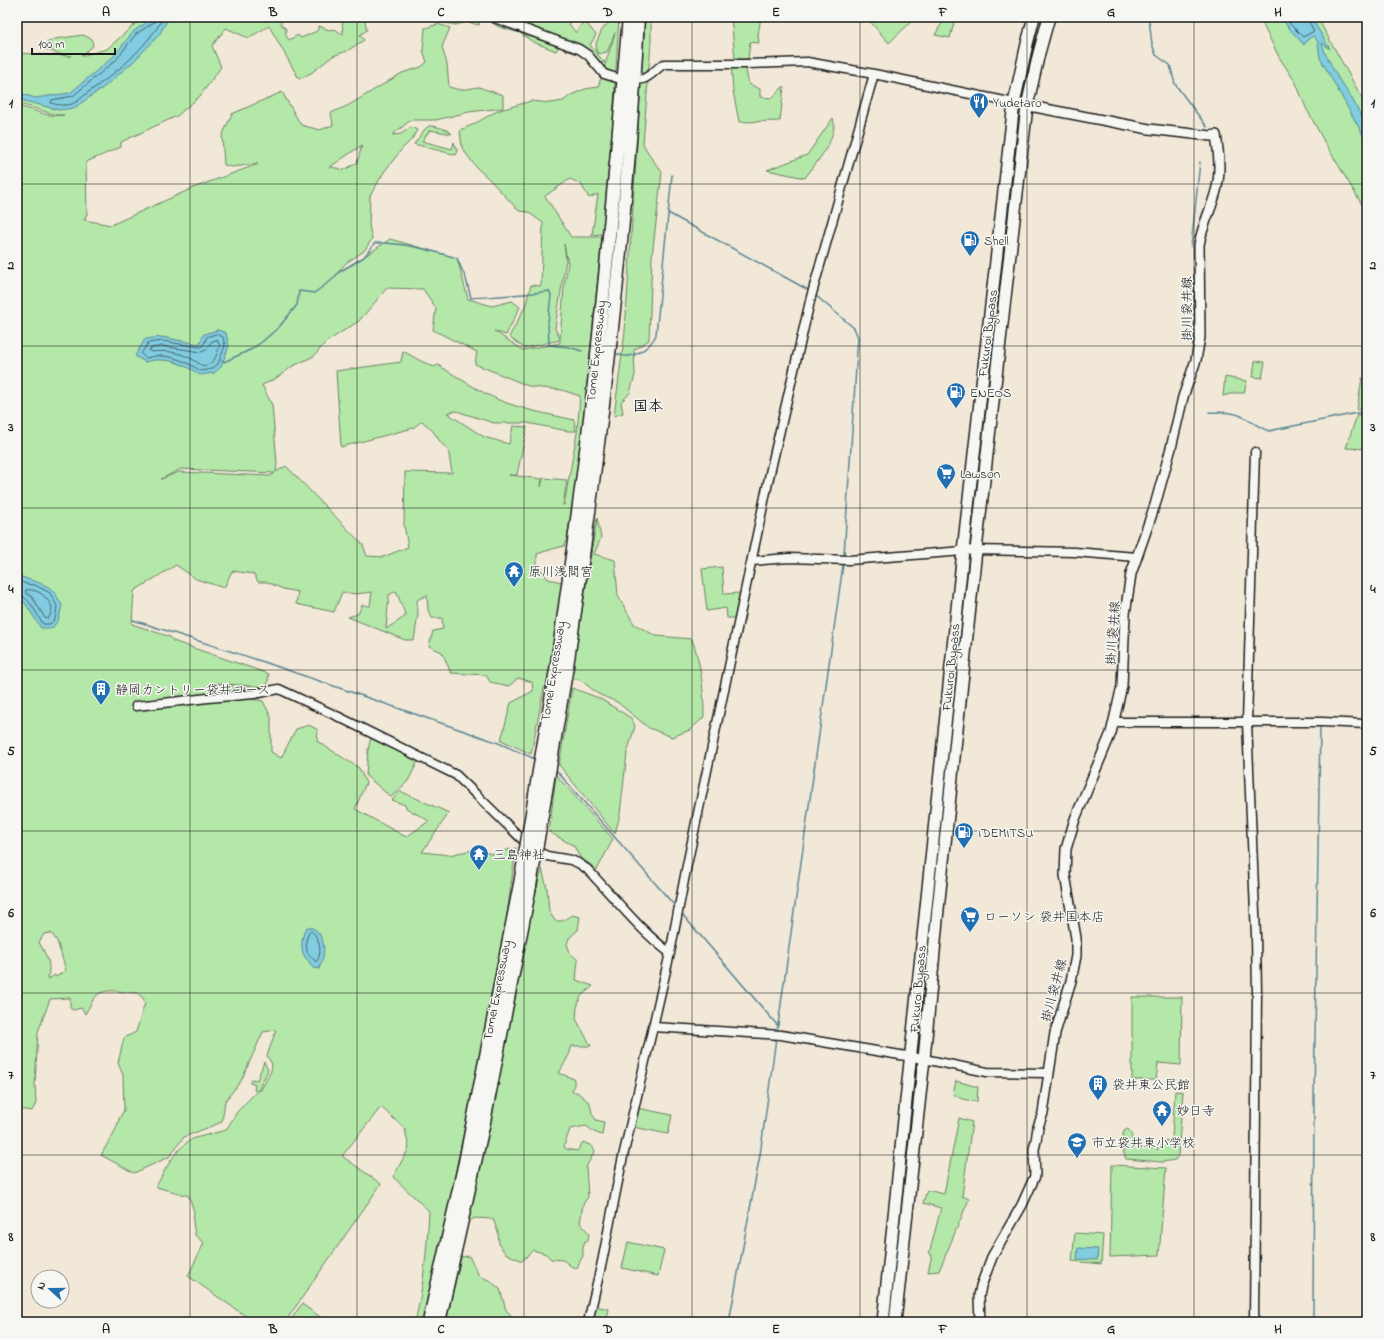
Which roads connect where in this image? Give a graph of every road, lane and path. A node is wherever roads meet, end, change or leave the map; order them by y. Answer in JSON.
{"nodes":[{"id":1,"x":492,"y":17,"type":"edge"},
{"id":2,"x":629,"y":17,"type":"edge"},
{"id":3,"x":638,"y":17,"type":"edge"},
{"id":4,"x":1034,"y":17,"type":"edge"},
{"id":5,"x":1048,"y":17,"type":"edge"},
{"id":6,"x":874,"y":74,"type":"junction"},
{"id":7,"x":617,"y":78,"type":"dead end"},
{"id":8,"x":643,"y":79,"type":"dead end"},
{"id":9,"x":1014,"y":103,"type":"junction"},
{"id":10,"x":1027,"y":106,"type":"junction"},
{"id":11,"x":1255,"y":452,"type":"dead end"},
{"id":12,"x":976,"y":550,"type":"junction"},
{"id":13,"x":963,"y":551,"type":"junction"},
{"id":14,"x":1136,"y":558,"type":"junction"},
{"id":15,"x":752,"y":561,"type":"junction"},
{"id":16,"x":562,"y":665,"type":"junction"},
{"id":17,"x":136,"y":706,"type":"dead end"},
{"id":18,"x":1114,"y":722,"type":"junction"},
{"id":19,"x":1246,"y":722,"type":"junction"},
{"id":20,"x":1367,"y":724,"type":"edge"},
{"id":21,"x":525,"y":885,"type":"junction"},
{"id":22,"x":670,"y":953,"type":"junction"},
{"id":23,"x":654,"y":1027,"type":"junction"},
{"id":24,"x":910,"y":1057,"type":"junction"},
{"id":25,"x":924,"y":1059,"type":"junction"},
{"id":26,"x":1049,"y":1073,"type":"junction"},
{"id":27,"x":896,"y":1319,"type":"edge"},
{"id":28,"x":883,"y":1321,"type":"edge"},
{"id":29,"x":429,"y":1322,"type":"edge"},
{"id":30,"x":439,"y":1322,"type":"edge"},
{"id":31,"x":588,"y":1322,"type":"edge"},
{"id":32,"x":980,"y":1322,"type":"edge"},
{"id":33,"x":1254,"y":1322,"type":"edge"}],
"edges":[{"from":1,"to":7,"type":"street"},
{"from":2,"to":16,"type":"highway","name":"Tomei Expressway"},
{"from":3,"to":16,"type":"highway","name":"Tomei Expressway"},
{"from":4,"to":9,"type":"highway","name":"Fukuroi Bypass"},
{"from":5,"to":10,"type":"highway","name":"Fukuroi Bypass"},
{"from":6,"to":8,"type":"street"},
{"from":6,"to":9,"type":"street"},
{"from":6,"to":15,"type":"street"},
{"from":9,"to":10,"type":"main road","name":"掛川袋井線"},
{"from":9,"to":13,"type":"highway","name":"Fukuroi Bypass"},
{"from":10,"to":12,"type":"highway","name":"Fukuroi Bypass"},
{"from":10,"to":14,"type":"main road","name":"掛川袋井線"},
{"from":11,"to":19,"type":"street"},
{"from":12,"to":13,"type":"street"},
{"from":12,"to":14,"type":"street"},
{"from":12,"to":25,"type":"highway","name":"Fukuroi Bypass"},
{"from":13,"to":15,"type":"street"},
{"from":13,"to":24,"type":"highway","name":"Fukuroi Bypass"},
{"from":14,"to":18,"type":"main road","name":"掛川袋井線"},
{"from":15,"to":22,"type":"street"},
{"from":16,"to":21,"type":"highway","name":"Tomei Expressway","bridge":true},
{"from":17,"to":22,"type":"street"},
{"from":18,"to":19,"type":"street"},
{"from":18,"to":26,"type":"main road","name":"掛川袋井線"},
{"from":19,"to":20,"type":"street"},
{"from":19,"to":33,"type":"street"},
{"from":21,"to":29,"type":"highway","name":"Tomei Expressway"},
{"from":21,"to":30,"type":"highway","name":"Tomei Expressway"},
{"from":22,"to":23,"type":"street"},
{"from":23,"to":24,"type":"street"},
{"from":23,"to":31,"type":"street"},
{"from":24,"to":25,"type":"street"},
{"from":24,"to":28,"type":"highway","name":"Fukuroi Bypass"},
{"from":25,"to":26,"type":"street"},
{"from":25,"to":27,"type":"highway","name":"Fukuroi Bypass"},
{"from":26,"to":32,"type":"main road","name":"掛川袋井線"}]}
